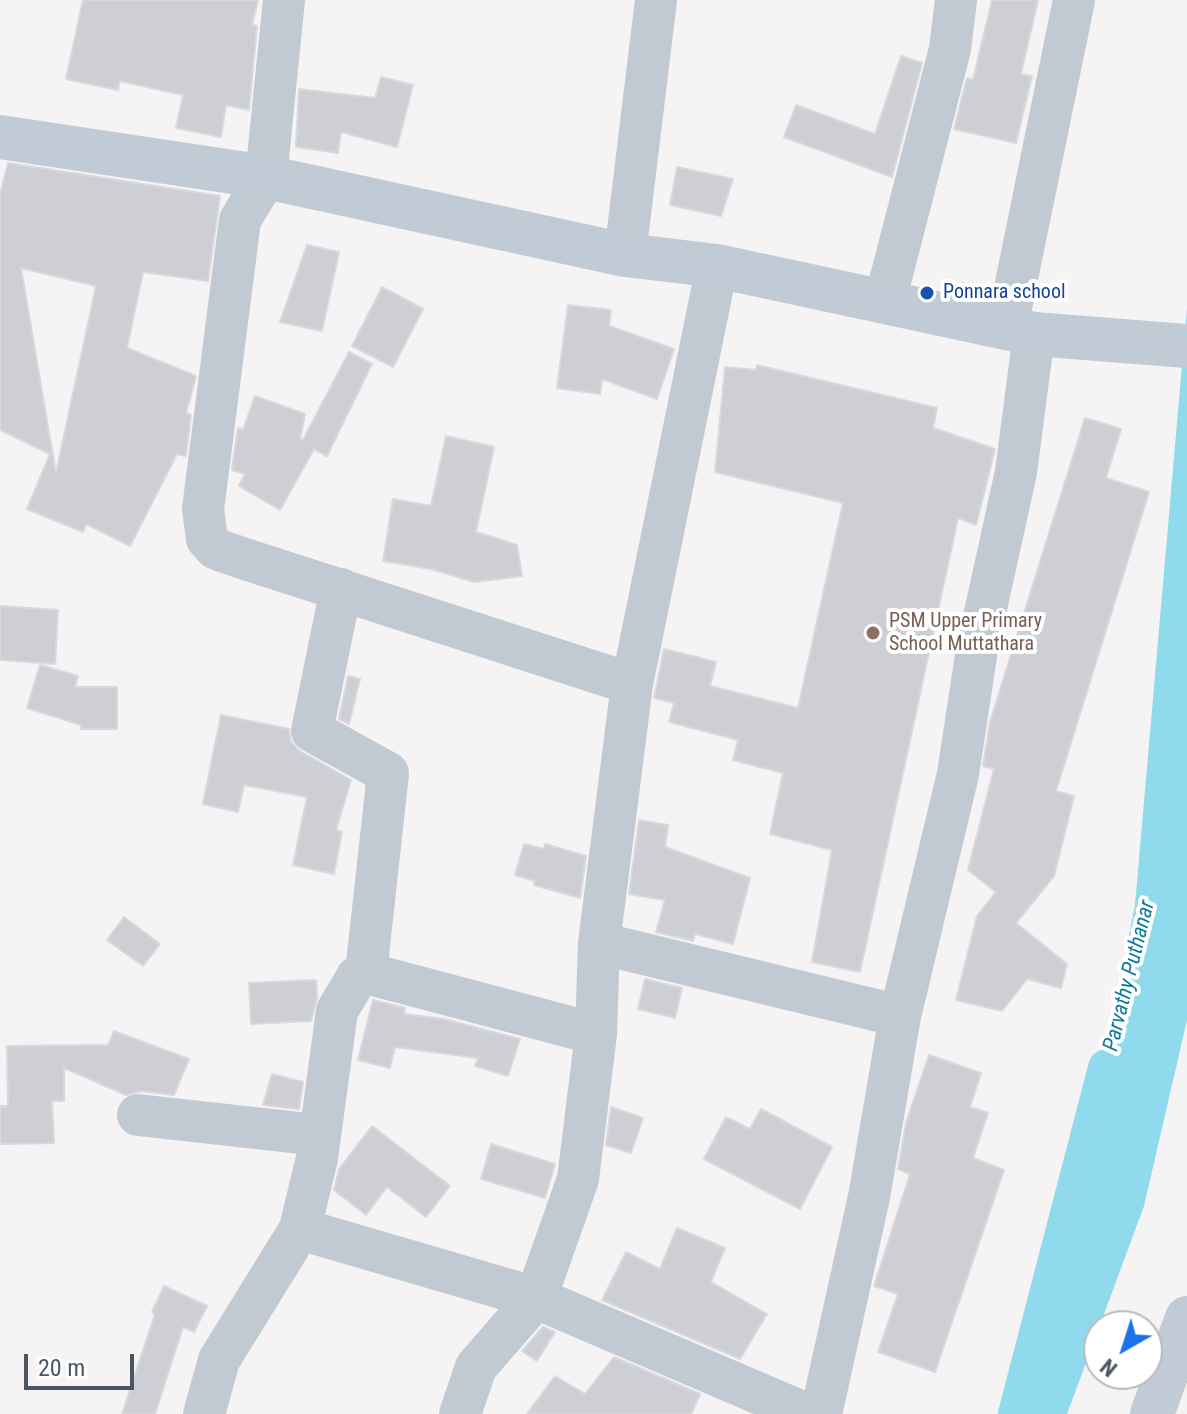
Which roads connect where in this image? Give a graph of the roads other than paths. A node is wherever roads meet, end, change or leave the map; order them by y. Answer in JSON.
{"nodes":[{"id":1,"x":284,"y":0,"type":"edge"},
{"id":2,"x":656,"y":0,"type":"edge"},
{"id":3,"x":956,"y":0,"type":"edge"},
{"id":4,"x":1074,"y":0,"type":"edge"},
{"id":5,"x":0,"y":137,"type":"edge"},
{"id":6,"x":266,"y":177,"type":"junction"},
{"id":7,"x":625,"y":255,"type":"junction"},
{"id":8,"x":717,"y":266,"type":"junction"},
{"id":9,"x":885,"y":301,"type":"junction"},
{"id":10,"x":1020,"y":330,"type":"junction"},
{"id":11,"x":1187,"y":346,"type":"edge"},
{"id":12,"x":341,"y":589,"type":"junction"},
{"id":13,"x":632,"y":684,"type":"junction"},
{"id":14,"x":599,"y":943,"type":"junction"},
{"id":15,"x":366,"y":973,"type":"junction"},
{"id":16,"x":900,"y":1016,"type":"junction"},
{"id":17,"x":596,"y":1034,"type":"junction"},
{"id":18,"x":138,"y":1115,"type":"dead end"},
{"id":19,"x":318,"y":1135,"type":"junction"},
{"id":20,"x":300,"y":1229,"type":"junction"},
{"id":21,"x":536,"y":1298,"type":"junction"},
{"id":22,"x":1187,"y":1318,"type":"edge"},
{"id":23,"x":204,"y":1414,"type":"edge"},
{"id":24,"x":460,"y":1414,"type":"edge"},
{"id":25,"x":807,"y":1414,"type":"edge"},
{"id":26,"x":821,"y":1414,"type":"edge"},
{"id":27,"x":1152,"y":1414,"type":"edge"}],
"edges":[{"from":1,"to":6,"type":"street"},
{"from":2,"to":7,"type":"street"},
{"from":3,"to":9,"type":"street"},
{"from":4,"to":10,"type":"street"},
{"from":5,"to":6,"type":"main road"},
{"from":6,"to":7,"type":"main road"},
{"from":6,"to":12,"type":"street"},
{"from":7,"to":8,"type":"main road"},
{"from":8,"to":9,"type":"main road"},
{"from":8,"to":13,"type":"street"},
{"from":9,"to":10,"type":"main road"},
{"from":10,"to":11,"type":"main road"},
{"from":10,"to":16,"type":"street"},
{"from":12,"to":13,"type":"street"},
{"from":12,"to":15,"type":"street"},
{"from":13,"to":14,"type":"street"},
{"from":14,"to":16,"type":"street"},
{"from":14,"to":17,"type":"street"},
{"from":15,"to":17,"type":"street"},
{"from":15,"to":19,"type":"street"},
{"from":16,"to":26,"type":"street"},
{"from":17,"to":21,"type":"street"},
{"from":18,"to":19,"type":"street"},
{"from":19,"to":20,"type":"street"},
{"from":20,"to":21,"type":"street"},
{"from":20,"to":23,"type":"street"},
{"from":21,"to":24,"type":"street"},
{"from":21,"to":25,"type":"street"},
{"from":22,"to":27,"type":"main road"}]}
